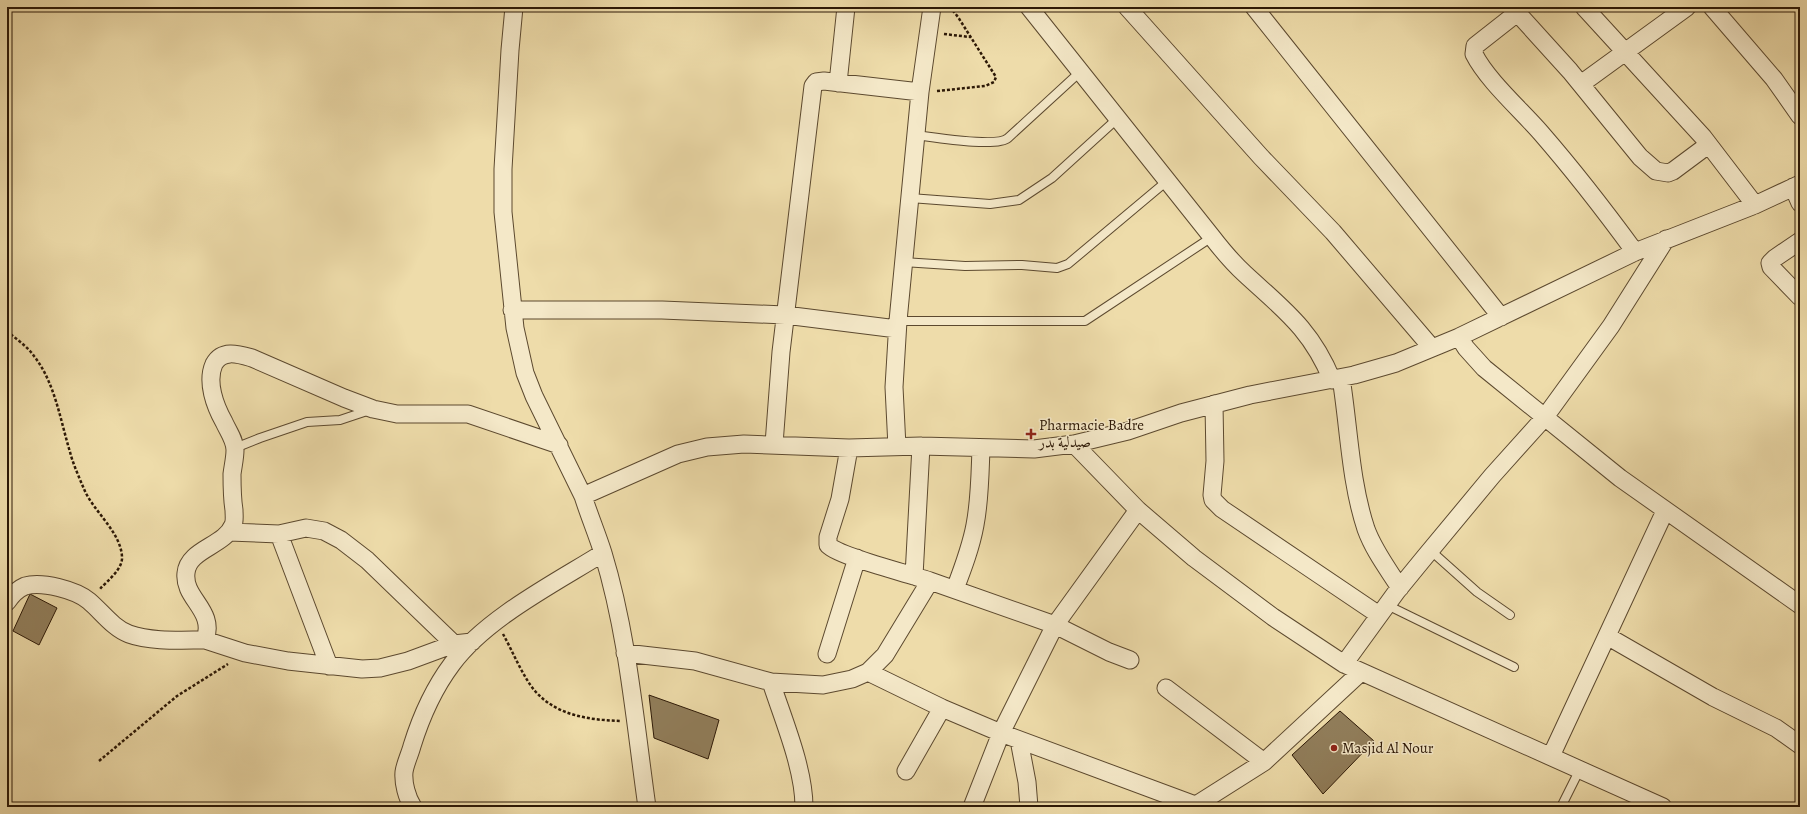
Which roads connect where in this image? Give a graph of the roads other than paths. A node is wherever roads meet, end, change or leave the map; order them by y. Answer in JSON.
{"nodes":[{"id":1,"x":514,"y":7,"type":"edge"},
{"id":2,"x":846,"y":7,"type":"edge"},
{"id":3,"x":932,"y":7,"type":"edge"},
{"id":4,"x":1029,"y":7,"type":"edge"},
{"id":5,"x":1127,"y":7,"type":"edge"},
{"id":6,"x":1254,"y":7,"type":"edge"},
{"id":7,"x":1584,"y":7,"type":"edge"},
{"id":8,"x":1687,"y":7,"type":"edge"},
{"id":9,"x":1712,"y":7,"type":"edge"},
{"id":10,"x":1514,"y":10,"type":"edge"},
{"id":11,"x":1626,"y":52,"type":"junction"},
{"id":12,"x":1080,"y":72,"type":"junction"},
{"id":13,"x":838,"y":83,"type":"junction"},
{"id":14,"x":1581,"y":84,"type":"junction"},
{"id":15,"x":920,"y":92,"type":"junction"},
{"id":16,"x":1800,"y":116,"type":"edge"},
{"id":17,"x":1118,"y":118,"type":"junction"},
{"id":18,"x":916,"y":135,"type":"junction"},
{"id":19,"x":1708,"y":145,"type":"junction"},
{"id":20,"x":1167,"y":181,"type":"junction"},
{"id":21,"x":1796,"y":186,"type":"edge"},
{"id":22,"x":910,"y":198,"type":"junction"},
{"id":23,"x":1800,"y":203,"type":"edge"},
{"id":24,"x":1755,"y":205,"type":"junction"},
{"id":25,"x":1212,"y":238,"type":"junction"},
{"id":26,"x":1666,"y":239,"type":"junction"},
{"id":27,"x":1800,"y":241,"type":"edge"},
{"id":28,"x":1635,"y":252,"type":"junction"},
{"id":29,"x":903,"y":262,"type":"junction"},
{"id":30,"x":1800,"y":297,"type":"edge"},
{"id":31,"x":512,"y":310,"type":"junction"},
{"id":32,"x":785,"y":315,"type":"junction"},
{"id":33,"x":1501,"y":317,"type":"junction"},
{"id":34,"x":898,"y":325,"type":"junction"},
{"id":35,"x":1458,"y":337,"type":"junction"},
{"id":36,"x":1432,"y":348,"type":"junction"},
{"id":37,"x":1337,"y":379,"type":"junction"},
{"id":38,"x":1214,"y":404,"type":"junction"},
{"id":39,"x":373,"y":409,"type":"junction"},
{"id":40,"x":1545,"y":417,"type":"junction"},
{"id":41,"x":774,"y":444,"type":"junction"},
{"id":42,"x":1074,"y":444,"type":"junction"},
{"id":43,"x":559,"y":445,"type":"junction"},
{"id":44,"x":921,"y":446,"type":"junction"},
{"id":45,"x":897,"y":447,"type":"junction"},
{"id":46,"x":235,"y":448,"type":"junction"},
{"id":47,"x":849,"y":448,"type":"junction"},
{"id":48,"x":981,"y":448,"type":"junction"},
{"id":49,"x":583,"y":496,"type":"junction"},
{"id":50,"x":1138,"y":510,"type":"junction"},
{"id":51,"x":1665,"y":511,"type":"junction"},
{"id":52,"x":229,"y":532,"type":"junction"},
{"id":53,"x":279,"y":534,"type":"junction"},
{"id":54,"x":1430,"y":550,"type":"junction"},
{"id":55,"x":603,"y":553,"type":"junction"},
{"id":56,"x":857,"y":558,"type":"junction"},
{"id":57,"x":914,"y":576,"type":"junction"},
{"id":58,"x":930,"y":581,"type":"junction"},
{"id":59,"x":1400,"y":588,"type":"junction"},
{"id":60,"x":955,"y":589,"type":"junction"},
{"id":61,"x":7,"y":602,"type":"edge"},
{"id":62,"x":1800,"y":605,"type":"edge"},
{"id":63,"x":1383,"y":610,"type":"junction"},
{"id":64,"x":1510,"y":615,"type":"dead end"},
{"id":65,"x":1055,"y":624,"type":"junction"},
{"id":66,"x":1607,"y":636,"type":"junction"},
{"id":67,"x":205,"y":640,"type":"junction"},
{"id":68,"x":472,"y":642,"type":"junction"},
{"id":69,"x":454,"y":644,"type":"junction"},
{"id":70,"x":625,"y":653,"type":"junction"},
{"id":71,"x":827,"y":654,"type":"dead end"},
{"id":72,"x":1130,"y":660,"type":"dead end"},
{"id":73,"x":1344,"y":664,"type":"junction"},
{"id":74,"x":329,"y":666,"type":"junction"},
{"id":75,"x":1514,"y":667,"type":"dead end"},
{"id":76,"x":868,"y":672,"type":"junction"},
{"id":77,"x":1361,"y":672,"type":"junction"},
{"id":78,"x":771,"y":682,"type":"junction"},
{"id":79,"x":1166,"y":688,"type":"dead end"},
{"id":80,"x":942,"y":708,"type":"junction"},
{"id":81,"x":1001,"y":733,"type":"junction"},
{"id":82,"x":1019,"y":740,"type":"junction"},
{"id":83,"x":1800,"y":745,"type":"edge"},
{"id":84,"x":1551,"y":756,"type":"junction"},
{"id":85,"x":1264,"y":762,"type":"junction"},
{"id":86,"x":1580,"y":769,"type":"junction"},
{"id":87,"x":906,"y":771,"type":"dead end"},
{"id":88,"x":1194,"y":806,"type":"edge"},
{"id":89,"x":413,"y":807,"type":"edge"},
{"id":90,"x":647,"y":807,"type":"edge"},
{"id":91,"x":804,"y":807,"type":"edge"},
{"id":92,"x":972,"y":807,"type":"edge"},
{"id":93,"x":1029,"y":807,"type":"edge"},
{"id":94,"x":1561,"y":807,"type":"edge"},
{"id":95,"x":1663,"y":807,"type":"edge"}],
"edges":[{"from":1,"to":31,"type":"street"},
{"from":2,"to":13,"type":"street"},
{"from":3,"to":15,"type":"street"},
{"from":4,"to":12,"type":"street"},
{"from":5,"to":36,"type":"street"},
{"from":6,"to":33,"type":"street"},
{"from":7,"to":11,"type":"street"},
{"from":8,"to":11,"type":"street"},
{"from":9,"to":16,"type":"street"},
{"from":10,"to":14,"type":"street"},
{"from":10,"to":28,"type":"street"},
{"from":11,"to":14,"type":"street"},
{"from":11,"to":19,"type":"street"},
{"from":12,"to":17,"type":"street"},
{"from":12,"to":18,"type":"lane"},
{"from":13,"to":15,"type":"street"},
{"from":13,"to":32,"type":"street"},
{"from":14,"to":19,"type":"street"},
{"from":15,"to":18,"type":"street"},
{"from":17,"to":20,"type":"street"},
{"from":17,"to":22,"type":"lane"},
{"from":18,"to":22,"type":"street"},
{"from":19,"to":24,"type":"street"},
{"from":20,"to":25,"type":"street"},
{"from":20,"to":29,"type":"lane"},
{"from":21,"to":23,"type":"street"},
{"from":21,"to":24,"type":"street"},
{"from":22,"to":29,"type":"street"},
{"from":24,"to":26,"type":"street"},
{"from":25,"to":34,"type":"lane"},
{"from":25,"to":37,"type":"street"},
{"from":26,"to":28,"type":"street"},
{"from":26,"to":40,"type":"street"},
{"from":27,"to":30,"type":"street"},
{"from":28,"to":33,"type":"street"},
{"from":29,"to":34,"type":"street"},
{"from":31,"to":32,"type":"street"},
{"from":31,"to":43,"type":"street"},
{"from":32,"to":34,"type":"street"},
{"from":32,"to":41,"type":"street"},
{"from":33,"to":35,"type":"street"},
{"from":34,"to":45,"type":"street"},
{"from":35,"to":36,"type":"street"},
{"from":35,"to":40,"type":"street"},
{"from":36,"to":37,"type":"street"},
{"from":37,"to":38,"type":"street"},
{"from":37,"to":59,"type":"street"},
{"from":38,"to":42,"type":"street"},
{"from":38,"to":63,"type":"street"},
{"from":39,"to":43,"type":"street"},
{"from":39,"to":46,"type":"lane"},
{"from":39,"to":46,"type":"street"},
{"from":40,"to":51,"type":"street"},
{"from":40,"to":54,"type":"street"},
{"from":41,"to":47,"type":"street"},
{"from":41,"to":49,"type":"street"},
{"from":42,"to":48,"type":"street"},
{"from":42,"to":50,"type":"street"},
{"from":43,"to":49,"type":"street"},
{"from":44,"to":45,"type":"street"},
{"from":44,"to":48,"type":"street"},
{"from":44,"to":57,"type":"street"},
{"from":45,"to":47,"type":"street"},
{"from":46,"to":52,"type":"street"},
{"from":47,"to":56,"type":"street"},
{"from":48,"to":60,"type":"street"},
{"from":49,"to":55,"type":"street"},
{"from":50,"to":65,"type":"street"},
{"from":50,"to":73,"type":"street"},
{"from":51,"to":62,"type":"street"},
{"from":51,"to":66,"type":"street"},
{"from":52,"to":53,"type":"street"},
{"from":52,"to":67,"type":"street"},
{"from":53,"to":69,"type":"street"},
{"from":53,"to":74,"type":"street"},
{"from":54,"to":59,"type":"street"},
{"from":54,"to":64,"type":"lane"},
{"from":55,"to":68,"type":"street"},
{"from":55,"to":70,"type":"street"},
{"from":56,"to":57,"type":"street"},
{"from":56,"to":71,"type":"street"},
{"from":57,"to":58,"type":"street"},
{"from":58,"to":60,"type":"street"},
{"from":58,"to":76,"type":"street"},
{"from":59,"to":63,"type":"street"},
{"from":60,"to":65,"type":"street"},
{"from":61,"to":67,"type":"street"},
{"from":63,"to":73,"type":"street"},
{"from":63,"to":75,"type":"lane"},
{"from":65,"to":72,"type":"street"},
{"from":65,"to":81,"type":"street"},
{"from":66,"to":83,"type":"street"},
{"from":66,"to":84,"type":"street"},
{"from":67,"to":74,"type":"street"},
{"from":68,"to":69,"type":"street"},
{"from":68,"to":89,"type":"street"},
{"from":69,"to":74,"type":"street"},
{"from":70,"to":78,"type":"street"},
{"from":70,"to":90,"type":"street"},
{"from":73,"to":77,"type":"street"},
{"from":76,"to":78,"type":"street"},
{"from":76,"to":80,"type":"street"},
{"from":77,"to":84,"type":"street"},
{"from":77,"to":85,"type":"street"},
{"from":78,"to":91,"type":"street"},
{"from":79,"to":85,"type":"street"},
{"from":80,"to":81,"type":"street"},
{"from":80,"to":87,"type":"street"},
{"from":81,"to":82,"type":"street"},
{"from":81,"to":92,"type":"street"},
{"from":82,"to":88,"type":"street"},
{"from":82,"to":93,"type":"street"},
{"from":84,"to":86,"type":"street"},
{"from":85,"to":88,"type":"street"},
{"from":86,"to":94,"type":"lane"},
{"from":86,"to":95,"type":"street"}]}
